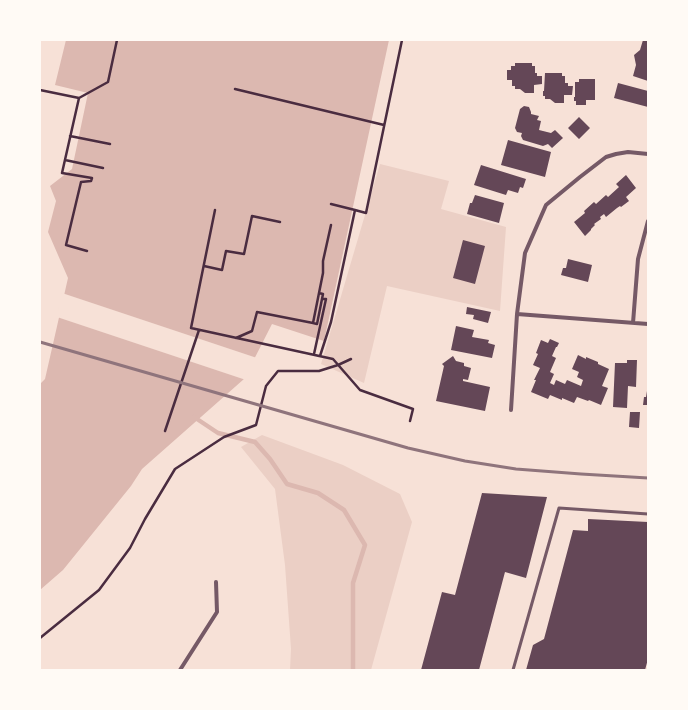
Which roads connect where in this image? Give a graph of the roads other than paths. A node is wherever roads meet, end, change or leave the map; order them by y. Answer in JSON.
{"nodes":[{"id":1,"x":648,"y":154,"type":"edge"},
{"id":2,"x":648,"y":221,"type":"edge"},
{"id":3,"x":518,"y":314,"type":"junction"},
{"id":4,"x":633,"y":323,"type":"junction"},
{"id":5,"x":648,"y":324,"type":"edge"},
{"id":6,"x":511,"y":410,"type":"dead end"},
{"id":7,"x":648,"y":514,"type":"edge"},
{"id":8,"x":216,"y":582,"type":"dead end"},
{"id":9,"x":180,"y":670,"type":"edge"},
{"id":10,"x":513,"y":670,"type":"edge"}],
"edges":[{"from":1,"to":3,"type":"street"},
{"from":2,"to":4,"type":"street"},
{"from":3,"to":4,"type":"street"},
{"from":3,"to":6,"type":"street"},
{"from":4,"to":5,"type":"street"},
{"from":7,"to":10,"type":"lane"},
{"from":8,"to":9,"type":"street"}]}
